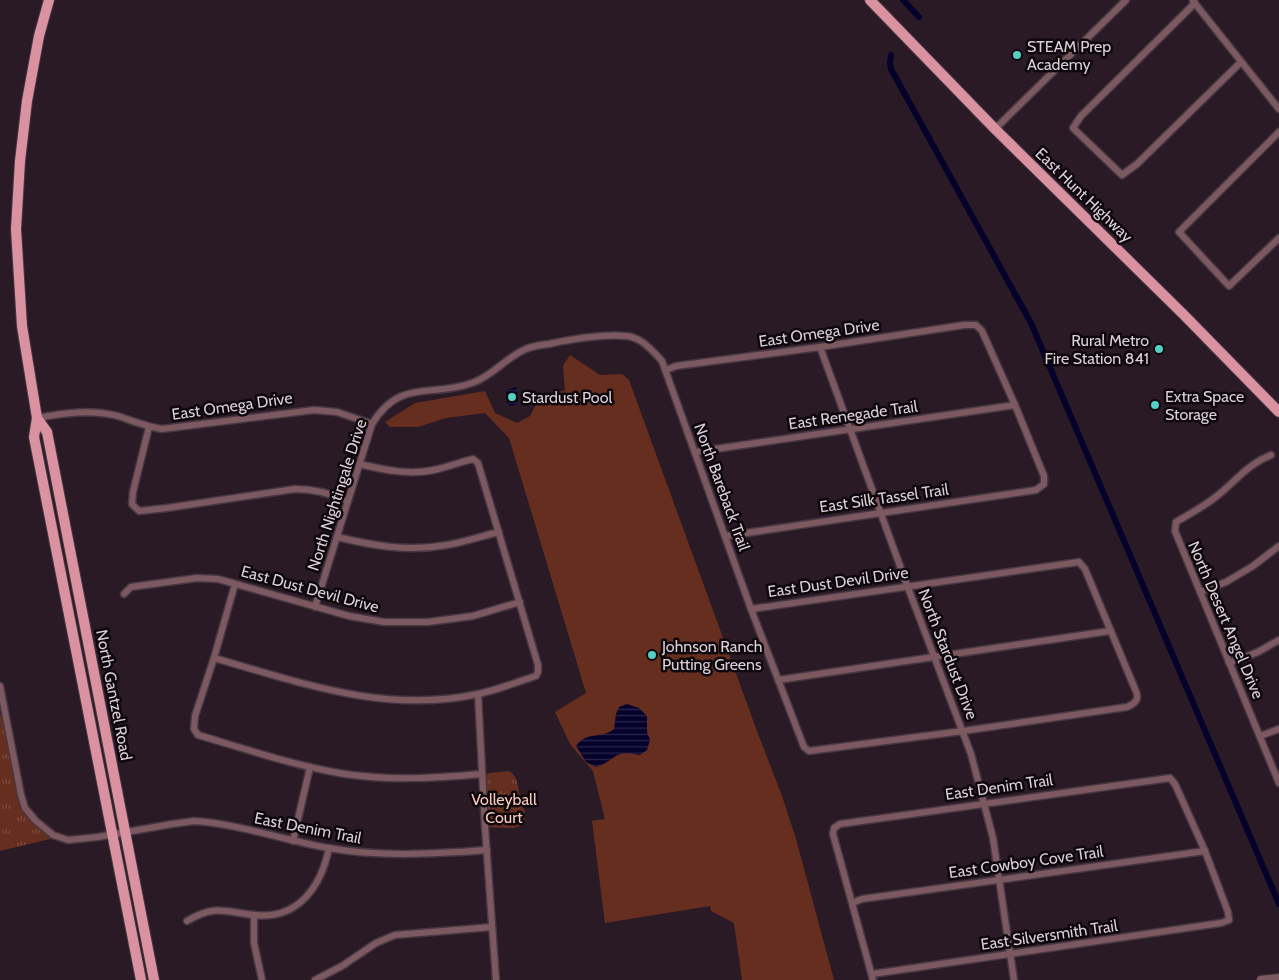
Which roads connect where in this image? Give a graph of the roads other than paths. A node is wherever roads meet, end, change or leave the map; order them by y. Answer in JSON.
{"nodes":[{"id":1,"x":49,"y":0,"type":"edge"},
{"id":2,"x":870,"y":0,"type":"edge"},
{"id":3,"x":1126,"y":0,"type":"edge"},
{"id":4,"x":1194,"y":2,"type":"edge"},
{"id":5,"x":1241,"y":62,"type":"junction"},
{"id":6,"x":1279,"y":109,"type":"edge"},
{"id":7,"x":995,"y":129,"type":"junction"},
{"id":8,"x":1279,"y":132,"type":"edge"},
{"id":9,"x":1279,"y":238,"type":"edge"},
{"id":10,"x":532,"y":347,"type":"joint"},
{"id":11,"x":820,"y":347,"type":"junction"},
{"id":12,"x":666,"y":370,"type":"junction"},
{"id":13,"x":1015,"y":405,"type":"junction"},
{"id":14,"x":1279,"y":412,"type":"edge"},
{"id":15,"x":37,"y":418,"type":"junction"},
{"id":16,"x":372,"y":424,"type":"junction"},
{"id":17,"x":149,"y":428,"type":"junction"},
{"id":18,"x":851,"y":429,"type":"junction"},
{"id":19,"x":695,"y":452,"type":"junction"},
{"id":20,"x":1271,"y":454,"type":"dead end"},
{"id":21,"x":359,"y":464,"type":"junction"},
{"id":22,"x":348,"y":501,"type":"junction"},
{"id":23,"x":880,"y":512,"type":"junction"},
{"id":24,"x":499,"y":532,"type":"junction"},
{"id":25,"x":726,"y":536,"type":"junction"},
{"id":26,"x":337,"y":537,"type":"junction"},
{"id":27,"x":1279,"y":546,"type":"edge"},
{"id":28,"x":235,"y":584,"type":"junction"},
{"id":29,"x":907,"y":586,"type":"junction"},
{"id":30,"x":1200,"y":592,"type":"junction"},
{"id":31,"x":124,"y":594,"type":"dead end"},
{"id":32,"x":520,"y":602,"type":"junction"},
{"id":33,"x":315,"y":607,"type":"junction"},
{"id":34,"x":751,"y":609,"type":"junction"},
{"id":35,"x":1110,"y":631,"type":"junction"},
{"id":36,"x":1279,"y":640,"type":"edge"},
{"id":37,"x":214,"y":658,"type":"junction"},
{"id":38,"x":935,"y":658,"type":"junction"},
{"id":39,"x":1229,"y":663,"type":"junction"},
{"id":40,"x":778,"y":680,"type":"junction"},
{"id":41,"x":0,"y":686,"type":"edge"},
{"id":42,"x":478,"y":694,"type":"junction"},
{"id":43,"x":3,"y":714,"type":"edge"},
{"id":44,"x":1279,"y":729,"type":"edge"},
{"id":45,"x":963,"y":731,"type":"junction"},
{"id":46,"x":1260,"y":736,"type":"junction"},
{"id":47,"x":310,"y":767,"type":"junction"},
{"id":48,"x":482,"y":774,"type":"junction"},
{"id":49,"x":1279,"y":783,"type":"edge"},
{"id":50,"x":984,"y":804,"type":"junction"},
{"id":51,"x":125,"y":832,"type":"junction"},
{"id":52,"x":113,"y":835,"type":"junction"},
{"id":53,"x":293,"y":841,"type":"junction"},
{"id":54,"x":329,"y":848,"type":"junction"},
{"id":55,"x":487,"y":850,"type":"junction"},
{"id":56,"x":1205,"y":851,"type":"junction"},
{"id":57,"x":1000,"y":879,"type":"junction"},
{"id":58,"x":852,"y":902,"type":"junction"},
{"id":59,"x":254,"y":915,"type":"junction"},
{"id":60,"x":187,"y":920,"type":"dead end"},
{"id":61,"x":492,"y":927,"type":"junction"},
{"id":62,"x":1010,"y":955,"type":"junction"},
{"id":63,"x":873,"y":977,"type":"edge"},
{"id":64,"x":1279,"y":978,"type":"edge"},
{"id":65,"x":141,"y":980,"type":"edge"},
{"id":66,"x":154,"y":980,"type":"edge"},
{"id":67,"x":262,"y":980,"type":"edge"},
{"id":68,"x":315,"y":980,"type":"edge"},
{"id":69,"x":496,"y":980,"type":"edge"},
{"id":70,"x":1014,"y":980,"type":"edge"},
{"id":71,"x":1261,"y":980,"type":"edge"}],
"edges":[{"from":1,"to":15,"type":"main road","name":"North Gantzel Road"},
{"from":2,"to":7,"type":"main road","name":"East Hunt Highway"},
{"from":3,"to":7,"type":"street"},
{"from":4,"to":5,"type":"street"},
{"from":4,"to":5,"type":"street"},
{"from":5,"to":6,"type":"street"},
{"from":7,"to":14,"type":"main road","name":"East Hunt Highway"},
{"from":8,"to":9,"type":"street"},
{"from":10,"to":12,"type":"street","name":"North Bareback Trail"},
{"from":10,"to":16,"type":"street","name":"North Nightingale Drive"},
{"from":11,"to":12,"type":"street","name":"East Omega Drive"},
{"from":11,"to":13,"type":"street","name":"East Omega Drive"},
{"from":11,"to":18,"type":"street","name":"North Stardust Drive"},
{"from":12,"to":19,"type":"street","name":"North Bareback Trail"},
{"from":13,"to":18,"type":"street","name":"East Renegade Trail"},
{"from":13,"to":23,"type":"street","name":"East Silk Tassel Trail"},
{"from":15,"to":17,"type":"street","name":"East Omega Drive"},
{"from":15,"to":51,"type":"main road","name":"North Gantzel Road"},
{"from":15,"to":52,"type":"main road","name":"North Gantzel Road"},
{"from":16,"to":17,"type":"street","name":"East Omega Drive"},
{"from":16,"to":21,"type":"street","name":"North Nightingale Drive"},
{"from":17,"to":22,"type":"street"},
{"from":18,"to":19,"type":"street","name":"East Renegade Trail"},
{"from":18,"to":23,"type":"street","name":"North Stardust Drive"},
{"from":19,"to":25,"type":"street","name":"North Bareback Trail"},
{"from":20,"to":30,"type":"street","name":"North Desert Angel Drive"},
{"from":21,"to":22,"type":"street","name":"North Nightingale Drive"},
{"from":21,"to":24,"type":"street"},
{"from":22,"to":26,"type":"street","name":"North Nightingale Drive"},
{"from":23,"to":25,"type":"street","name":"East Silk Tassel Trail"},
{"from":23,"to":29,"type":"street","name":"North Stardust Drive"},
{"from":24,"to":26,"type":"street"},
{"from":24,"to":32,"type":"street"},
{"from":25,"to":34,"type":"street","name":"North Bareback Trail"},
{"from":26,"to":33,"type":"street","name":"North Nightingale Drive"},
{"from":27,"to":30,"type":"street"},
{"from":28,"to":31,"type":"street","name":"East Dust Devil Drive"},
{"from":28,"to":33,"type":"street","name":"East Dust Devil Drive"},
{"from":28,"to":37,"type":"street"},
{"from":29,"to":34,"type":"street","name":"East Dust Devil Drive"},
{"from":29,"to":35,"type":"street","name":"East Dust Devil Drive"},
{"from":29,"to":38,"type":"street","name":"North Stardust Drive"},
{"from":30,"to":39,"type":"street","name":"North Desert Angel Drive"},
{"from":32,"to":33,"type":"street","name":"East Dust Devil Drive"},
{"from":32,"to":42,"type":"street"},
{"from":34,"to":40,"type":"street","name":"North Bareback Trail"},
{"from":35,"to":38,"type":"street"},
{"from":35,"to":45,"type":"street"},
{"from":36,"to":39,"type":"street"},
{"from":37,"to":42,"type":"street"},
{"from":37,"to":47,"type":"street"},
{"from":38,"to":40,"type":"street"},
{"from":38,"to":45,"type":"street","name":"North Stardust Drive"},
{"from":39,"to":46,"type":"street","name":"North Desert Angel Drive"},
{"from":40,"to":45,"type":"street","name":"North Bareback Trail"},
{"from":41,"to":43,"type":"street","name":"East Denim Trail"},
{"from":42,"to":48,"type":"street"},
{"from":43,"to":52,"type":"street","name":"East Denim Trail"},
{"from":44,"to":46,"type":"street"},
{"from":45,"to":50,"type":"street","name":"North Stardust Drive"},
{"from":46,"to":49,"type":"street","name":"North Desert Angel Drive"},
{"from":47,"to":48,"type":"street"},
{"from":47,"to":53,"type":"street"},
{"from":48,"to":55,"type":"street"},
{"from":50,"to":56,"type":"street","name":"East Denim Trail"},
{"from":50,"to":57,"type":"street","name":"North Stardust Drive"},
{"from":50,"to":58,"type":"street","name":"East Denim Trail"},
{"from":51,"to":52,"type":"street","name":"East Denim Trail"},
{"from":51,"to":53,"type":"street","name":"East Denim Trail"},
{"from":51,"to":66,"type":"main road","name":"North Gantzel Road"},
{"from":52,"to":65,"type":"main road","name":"North Gantzel Road"},
{"from":53,"to":54,"type":"street","name":"East Denim Trail"},
{"from":54,"to":55,"type":"street","name":"East Denim Trail"},
{"from":54,"to":59,"type":"street"},
{"from":55,"to":61,"type":"street"},
{"from":56,"to":57,"type":"street","name":"East Cowboy Cove Trail"},
{"from":56,"to":62,"type":"street","name":"East Silversmith Trail"},
{"from":57,"to":58,"type":"street","name":"East Cowboy Cove Trail"},
{"from":57,"to":62,"type":"street","name":"North Stardust Drive"},
{"from":58,"to":63,"type":"street"},
{"from":59,"to":60,"type":"street"},
{"from":59,"to":67,"type":"street"},
{"from":61,"to":68,"type":"street"},
{"from":61,"to":69,"type":"street"},
{"from":62,"to":63,"type":"street","name":"East Silversmith Trail"},
{"from":62,"to":70,"type":"street","name":"North Stardust Drive"},
{"from":64,"to":71,"type":"street"}]}
